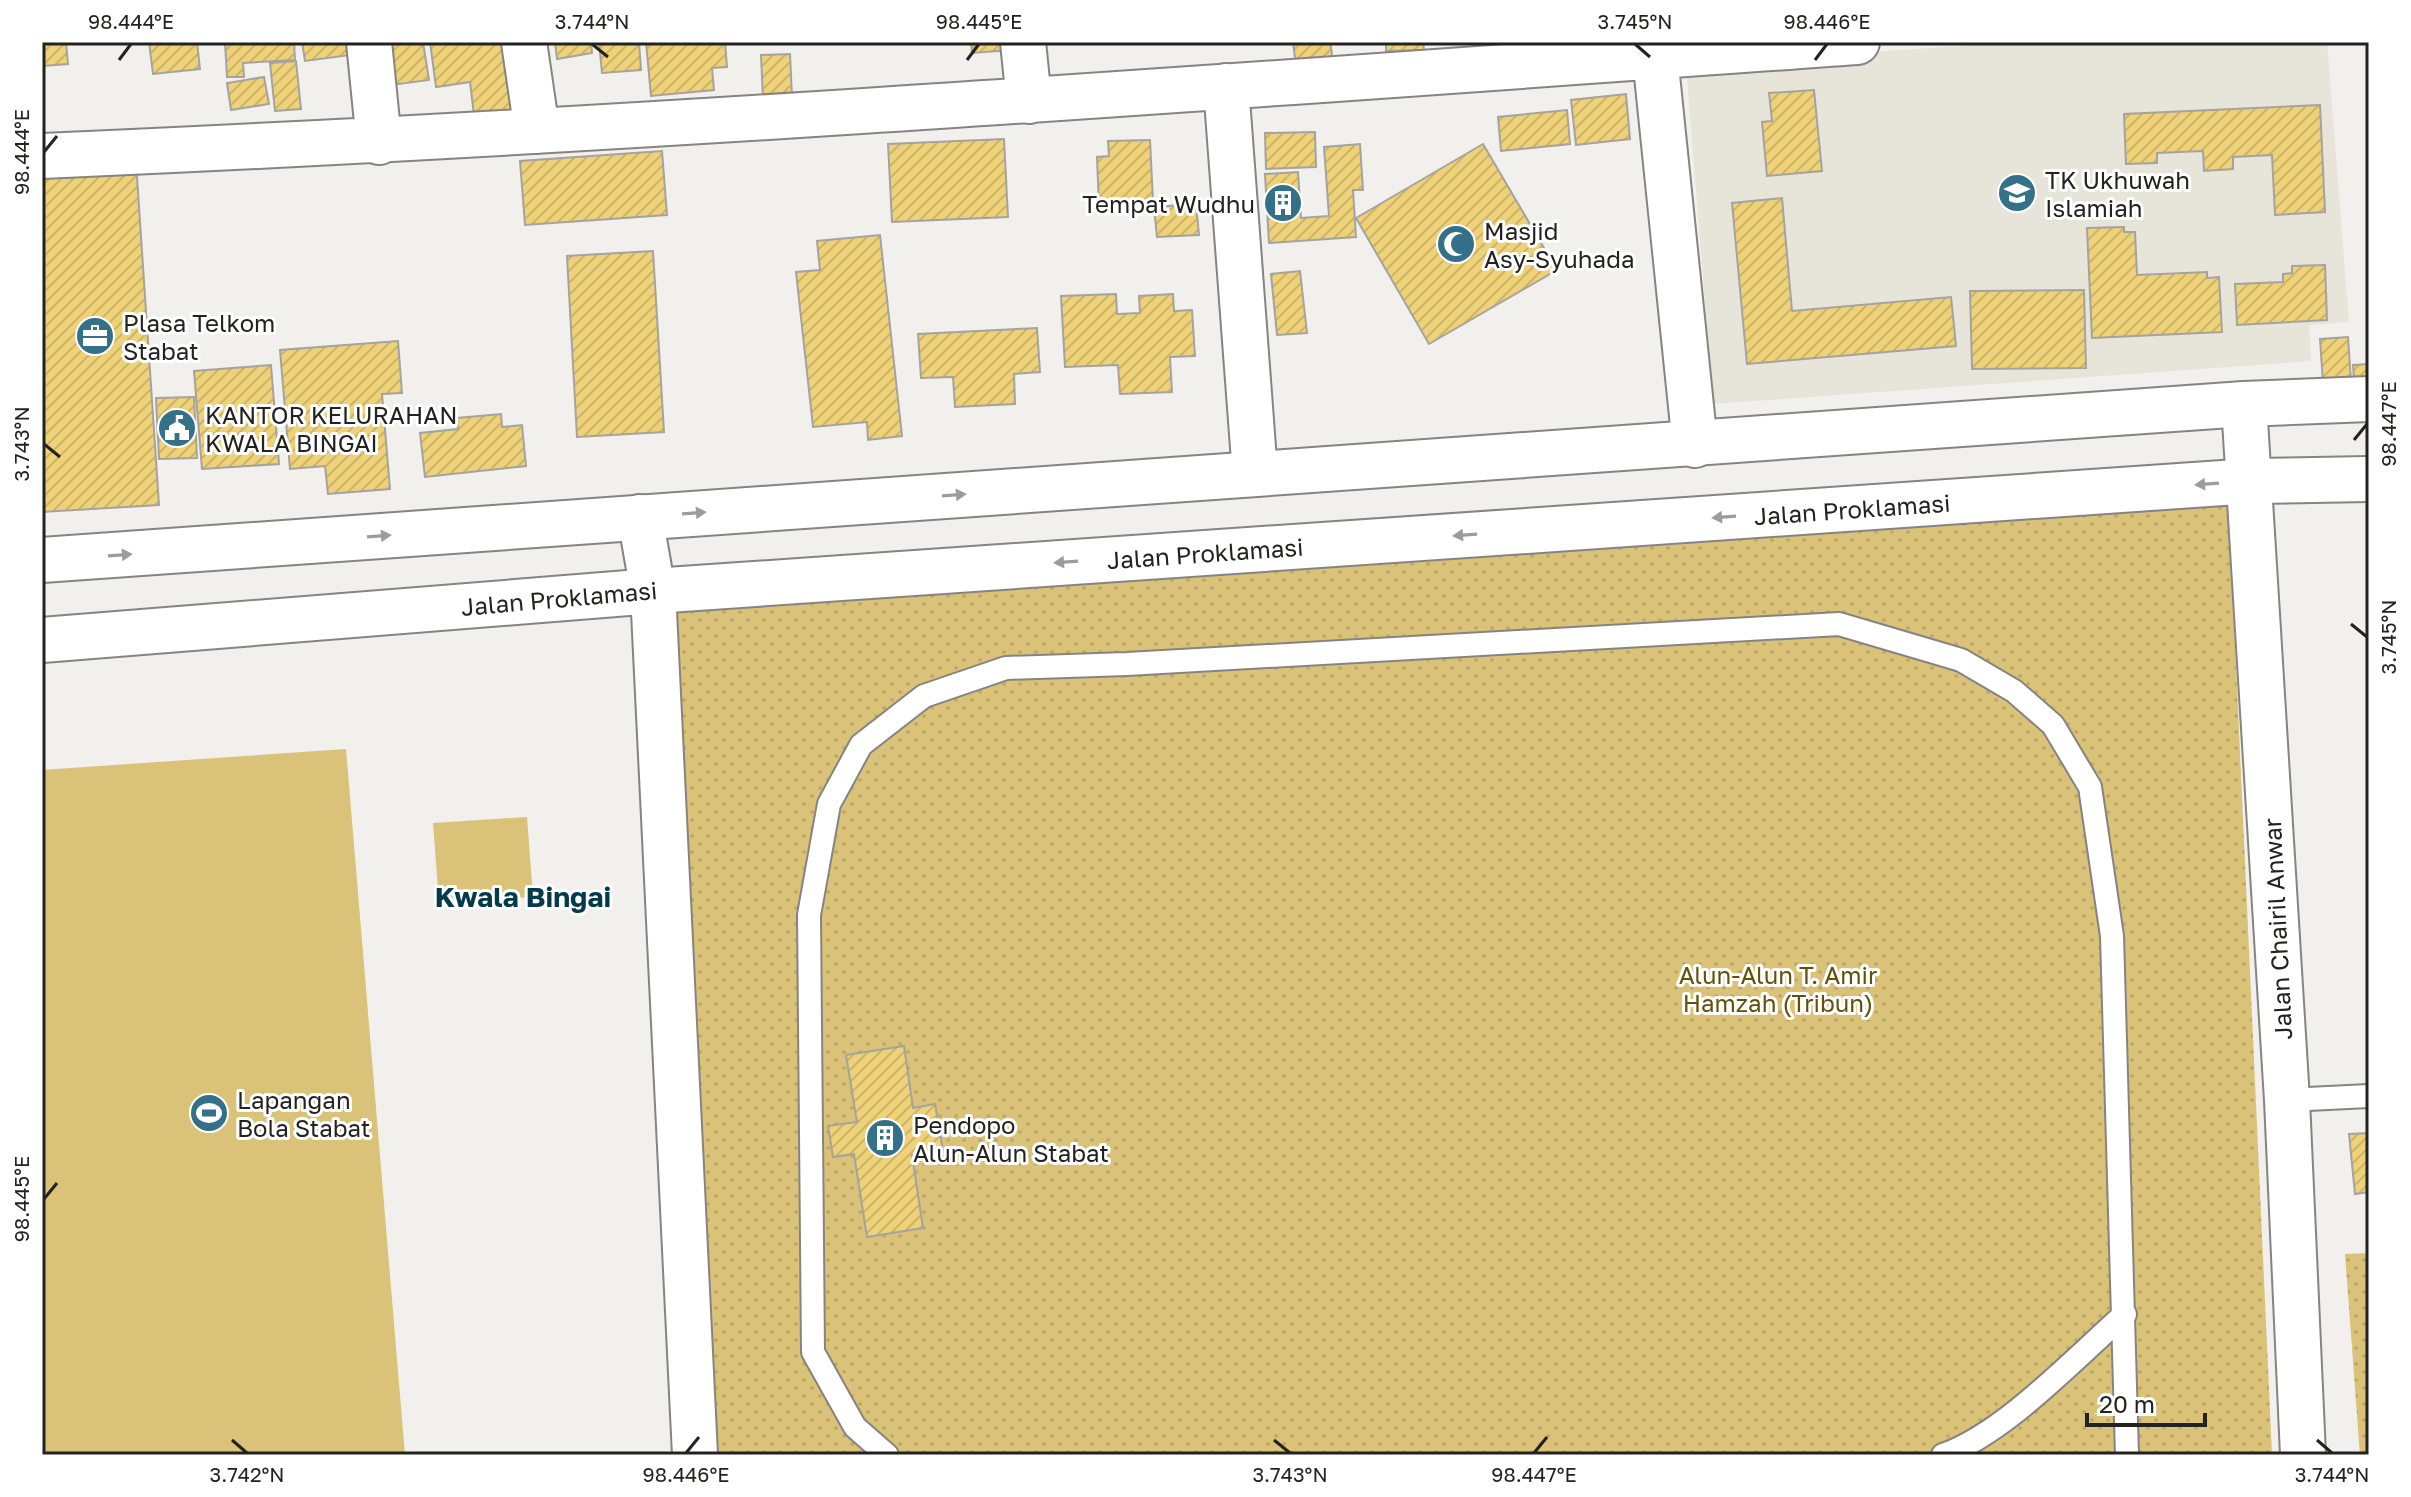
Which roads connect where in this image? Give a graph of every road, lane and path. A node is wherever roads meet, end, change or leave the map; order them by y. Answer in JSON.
{"nodes":[{"id":1,"x":369,"y":42,"type":"edge"},
{"id":2,"x":524,"y":42,"type":"edge"},
{"id":3,"x":1023,"y":42,"type":"edge"},
{"id":4,"x":1857,"y":42,"type":"edge"},
{"id":5,"x":1655,"y":56,"type":"junction"},
{"id":6,"x":1350,"y":59,"type":"edge"},
{"id":7,"x":1226,"y":86,"type":"junction"},
{"id":8,"x":1029,"y":101,"type":"junction"},
{"id":9,"x":537,"y":131,"type":"junction"},
{"id":10,"x":379,"y":142,"type":"junction"},
{"id":11,"x":42,"y":156,"type":"edge"},
{"id":12,"x":2369,"y":399,"type":"edge"},
{"id":13,"x":2244,"y":404,"type":"junction"},
{"id":14,"x":1695,"y":445,"type":"junction"},
{"id":15,"x":1255,"y":474,"type":"junction"},
{"id":16,"x":2369,"y":479,"type":"edge"},
{"id":17,"x":2252,"y":481,"type":"junction"},
{"id":18,"x":640,"y":517,"type":"junction"},
{"id":19,"x":42,"y":560,"type":"edge"},
{"id":20,"x":653,"y":591,"type":"junction"},
{"id":21,"x":42,"y":640,"type":"edge"},
{"id":22,"x":2369,"y":1096,"type":"edge"},
{"id":23,"x":2287,"y":1100,"type":"junction"},
{"id":24,"x":2125,"y":1314,"type":"junction"},
{"id":25,"x":695,"y":1455,"type":"edge"},
{"id":26,"x":887,"y":1455,"type":"edge"},
{"id":27,"x":1943,"y":1455,"type":"edge"},
{"id":28,"x":2127,"y":1455,"type":"edge"},
{"id":29,"x":2303,"y":1455,"type":"edge"}],
"edges":[{"from":1,"to":10,"type":"street"},
{"from":2,"to":9,"type":"street"},
{"from":3,"to":8,"type":"street"},
{"from":4,"to":5,"type":"street"},
{"from":5,"to":6,"type":"street"},
{"from":5,"to":14,"type":"street"},
{"from":6,"to":7,"type":"street"},
{"from":7,"to":8,"type":"street"},
{"from":7,"to":15,"type":"street"},
{"from":8,"to":9,"type":"street"},
{"from":9,"to":10,"type":"street"},
{"from":10,"to":11,"type":"street"},
{"from":12,"to":13,"type":"street"},
{"from":13,"to":14,"type":"street"},
{"from":13,"to":17,"type":"street","name":"Jalan Chairil Anwar"},
{"from":14,"to":15,"type":"street"},
{"from":18,"to":15,"type":"street","one_way":true},
{"from":16,"to":17,"type":"street","name":"Jalan Proklamasi"},
{"from":17,"to":20,"type":"street","name":"Jalan Proklamasi","one_way":true},
{"from":17,"to":23,"type":"street","name":"Jalan Chairil Anwar"},
{"from":19,"to":18,"type":"street","one_way":true},
{"from":18,"to":20,"type":"street"},
{"from":20,"to":21,"type":"street","name":"Jalan Proklamasi"},
{"from":20,"to":25,"type":"street"},
{"from":22,"to":23,"type":"lane"},
{"from":23,"to":29,"type":"street","name":"Jalan Chairil Anwar"},
{"from":24,"to":26,"type":"lane"},
{"from":24,"to":27,"type":"lane"},
{"from":24,"to":28,"type":"lane"}]}
